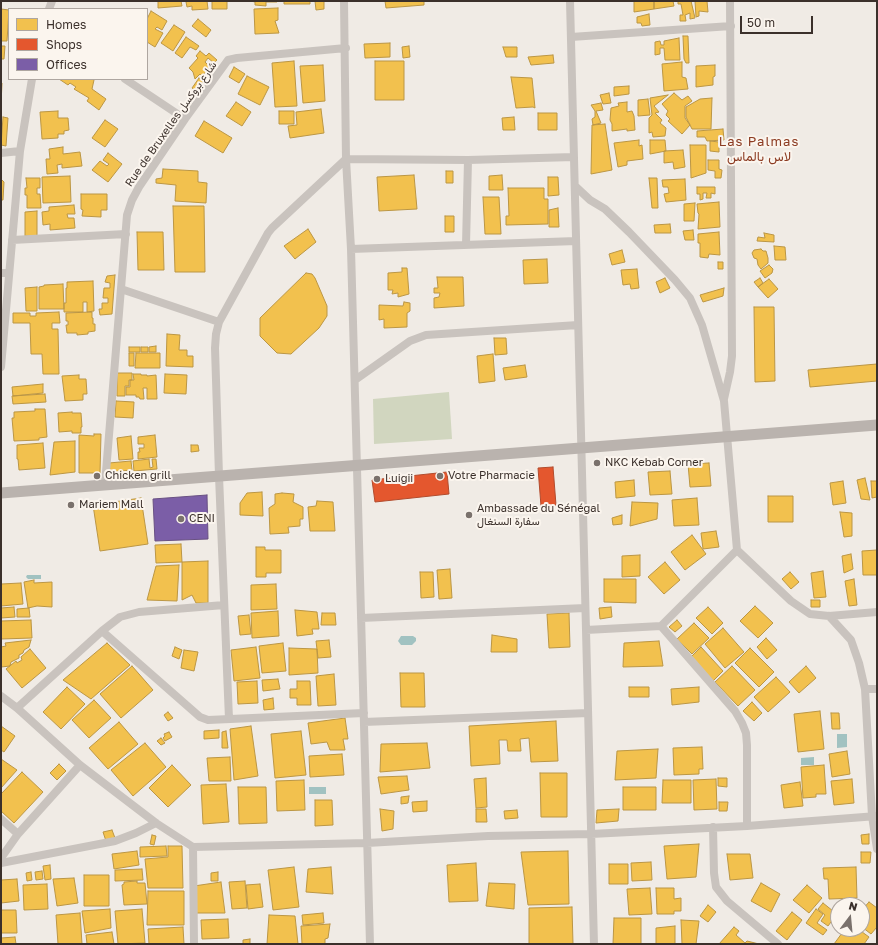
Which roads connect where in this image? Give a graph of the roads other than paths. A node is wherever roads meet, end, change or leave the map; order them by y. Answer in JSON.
{"nodes":[{"id":1,"x":344,"y":1,"type":"edge"},
{"id":2,"x":570,"y":1,"type":"edge"},
{"id":3,"x":730,"y":1,"type":"edge"},
{"id":4,"x":731,"y":26,"type":"junction"},
{"id":5,"x":571,"y":37,"type":"junction"},
{"id":6,"x":346,"y":48,"type":"junction"},
{"id":7,"x":32,"y":80,"type":"edge"},
{"id":8,"x":126,"y":80,"type":"edge"},
{"id":9,"x":185,"y":119,"type":"junction"},
{"id":10,"x":20,"y":151,"type":"junction"},
{"id":11,"x":1,"y":153,"type":"edge"},
{"id":12,"x":574,"y":157,"type":"junction"},
{"id":13,"x":346,"y":160,"type":"junction"},
{"id":14,"x":468,"y":160,"type":"junction"},
{"id":15,"x":575,"y":186,"type":"junction"},
{"id":16,"x":126,"y":234,"type":"junction"},
{"id":17,"x":12,"y":240,"type":"junction"},
{"id":18,"x":576,"y":241,"type":"junction"},
{"id":19,"x":466,"y":245,"type":"junction"},
{"id":20,"x":351,"y":250,"type":"junction"},
{"id":21,"x":5,"y":273,"type":"edge"},
{"id":22,"x":121,"y":289,"type":"junction"},
{"id":23,"x":219,"y":322,"type":"junction"},
{"id":24,"x":578,"y":325,"type":"junction"},
{"id":25,"x":2,"y":339,"type":"edge"},
{"id":26,"x":1,"y":367,"type":"edge"},
{"id":27,"x":355,"y":380,"type":"junction"},
{"id":28,"x":724,"y":401,"type":"junction"},
{"id":29,"x":877,"y":424,"type":"edge"},
{"id":30,"x":727,"y":436,"type":"junction"},
{"id":31,"x":582,"y":447,"type":"junction"},
{"id":32,"x":357,"y":465,"type":"junction"},
{"id":33,"x":219,"y":476,"type":"junction"},
{"id":34,"x":105,"y":484,"type":"junction"},
{"id":35,"x":1,"y":493,"type":"edge"},
{"id":36,"x":737,"y":550,"type":"junction"},
{"id":37,"x":224,"y":605,"type":"junction"},
{"id":38,"x":585,"y":608,"type":"junction"},
{"id":39,"x":877,"y":612,"type":"edge"},
{"id":40,"x":829,"y":616,"type":"junction"},
{"id":41,"x":361,"y":618,"type":"junction"},
{"id":42,"x":661,"y":626,"type":"junction"},
{"id":43,"x":586,"y":630,"type":"junction"},
{"id":44,"x":102,"y":631,"type":"junction"},
{"id":45,"x":865,"y":689,"type":"junction"},
{"id":46,"x":877,"y":689,"type":"edge"},
{"id":47,"x":1,"y":696,"type":"edge"},
{"id":48,"x":17,"y":708,"type":"junction"},
{"id":49,"x":364,"y":712,"type":"junction"},
{"id":50,"x":588,"y":713,"type":"junction"},
{"id":51,"x":229,"y":719,"type":"junction"},
{"id":52,"x":364,"y":722,"type":"junction"},
{"id":53,"x":80,"y":765,"type":"junction"},
{"id":54,"x":875,"y":816,"type":"edge"},
{"id":55,"x":1,"y":819,"type":"edge"},
{"id":56,"x":156,"y":823,"type":"junction"},
{"id":57,"x":747,"y":826,"type":"junction"},
{"id":58,"x":713,"y":828,"type":"junction"},
{"id":59,"x":18,"y":834,"type":"junction"},
{"id":60,"x":591,"y":834,"type":"junction"},
{"id":61,"x":367,"y":843,"type":"junction"},
{"id":62,"x":193,"y":847,"type":"junction"},
{"id":63,"x":877,"y":849,"type":"edge"},
{"id":64,"x":1,"y":858,"type":"edge"},
{"id":65,"x":1,"y":863,"type":"edge"},
{"id":66,"x":194,"y":944,"type":"edge"},
{"id":67,"x":370,"y":944,"type":"edge"},
{"id":68,"x":594,"y":944,"type":"edge"},
{"id":69,"x":778,"y":944,"type":"edge"}],
"edges":[{"from":1,"to":6,"type":"street"},
{"from":2,"to":5,"type":"street"},
{"from":3,"to":4,"type":"street"},
{"from":4,"to":5,"type":"street"},
{"from":4,"to":28,"type":"street"},
{"from":5,"to":12,"type":"street"},
{"from":6,"to":9,"type":"street","name":"Rue de Bruxelles شارع بروكسل"},
{"from":6,"to":13,"type":"street"},
{"from":7,"to":10,"type":"street"},
{"from":8,"to":9,"type":"street"},
{"from":9,"to":16,"type":"street","name":"Rue de Bruxelles شارع بروكسل"},
{"from":10,"to":11,"type":"street"},
{"from":10,"to":17,"type":"street"},
{"from":12,"to":14,"type":"street"},
{"from":12,"to":15,"type":"street"},
{"from":13,"to":14,"type":"street"},
{"from":13,"to":20,"type":"street"},
{"from":13,"to":23,"type":"street"},
{"from":14,"to":19,"type":"street"},
{"from":15,"to":18,"type":"street"},
{"from":15,"to":28,"type":"street"},
{"from":16,"to":17,"type":"street"},
{"from":16,"to":22,"type":"street","name":"Rue de Bruxelles شارع بروكسل"},
{"from":17,"to":21,"type":"street"},
{"from":18,"to":19,"type":"street"},
{"from":18,"to":24,"type":"street"},
{"from":19,"to":20,"type":"street"},
{"from":20,"to":27,"type":"street"},
{"from":21,"to":25,"type":"street"},
{"from":22,"to":23,"type":"street"},
{"from":22,"to":34,"type":"street","name":"Rue de Bruxelles شارع بروكسل"},
{"from":23,"to":33,"type":"street"},
{"from":24,"to":27,"type":"street"},
{"from":24,"to":31,"type":"street"},
{"from":25,"to":26,"type":"street"},
{"from":27,"to":32,"type":"street"},
{"from":28,"to":30,"type":"street"},
{"from":29,"to":30,"type":"main road"},
{"from":30,"to":31,"type":"main road"},
{"from":30,"to":36,"type":"street"},
{"from":31,"to":32,"type":"main road"},
{"from":31,"to":38,"type":"street"},
{"from":32,"to":33,"type":"main road"},
{"from":32,"to":41,"type":"street"},
{"from":33,"to":34,"type":"main road"},
{"from":33,"to":37,"type":"street"},
{"from":34,"to":35,"type":"main road"},
{"from":36,"to":40,"type":"street"},
{"from":36,"to":42,"type":"street"},
{"from":37,"to":44,"type":"street"},
{"from":37,"to":51,"type":"street"},
{"from":38,"to":41,"type":"street"},
{"from":38,"to":43,"type":"street"},
{"from":39,"to":40,"type":"street"},
{"from":40,"to":45,"type":"street"},
{"from":41,"to":49,"type":"street"},
{"from":42,"to":43,"type":"street"},
{"from":42,"to":57,"type":"street"},
{"from":43,"to":50,"type":"street"},
{"from":44,"to":48,"type":"street"},
{"from":44,"to":51,"type":"street"},
{"from":45,"to":46,"type":"street"},
{"from":45,"to":54,"type":"street"},
{"from":47,"to":48,"type":"street"},
{"from":48,"to":53,"type":"street"},
{"from":49,"to":51,"type":"street"},
{"from":49,"to":52,"type":"street"},
{"from":50,"to":52,"type":"street"},
{"from":50,"to":60,"type":"street"},
{"from":52,"to":61,"type":"street"},
{"from":53,"to":56,"type":"street"},
{"from":53,"to":59,"type":"street"},
{"from":54,"to":57,"type":"street"},
{"from":54,"to":63,"type":"street"},
{"from":55,"to":59,"type":"street"},
{"from":56,"to":62,"type":"street"},
{"from":56,"to":65,"type":"street"},
{"from":57,"to":58,"type":"street"},
{"from":58,"to":60,"type":"street"},
{"from":58,"to":69,"type":"street"},
{"from":59,"to":64,"type":"street"},
{"from":60,"to":61,"type":"street"},
{"from":60,"to":68,"type":"street"},
{"from":61,"to":62,"type":"street"},
{"from":61,"to":67,"type":"street"},
{"from":62,"to":66,"type":"street"}]}
